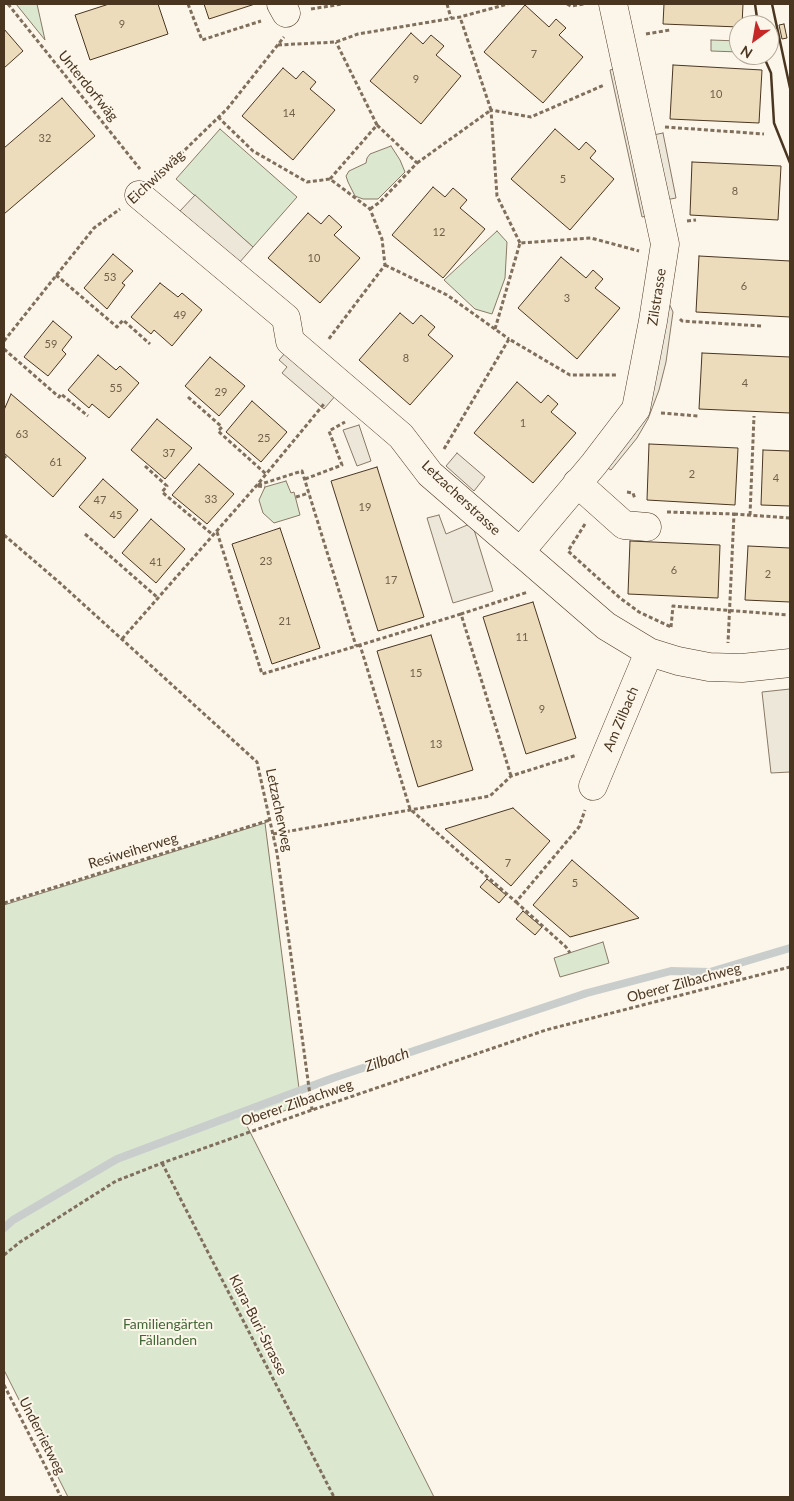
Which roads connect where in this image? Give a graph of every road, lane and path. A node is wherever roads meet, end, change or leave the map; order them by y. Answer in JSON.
{"nodes":[{"id":1,"x":8,"y":4,"type":"edge"},
{"id":2,"x":188,"y":4,"type":"edge"},
{"id":3,"x":342,"y":4,"type":"edge"},
{"id":4,"x":447,"y":4,"type":"edge"},
{"id":5,"x":508,"y":4,"type":"edge"},
{"id":6,"x":567,"y":4,"type":"edge"},
{"id":7,"x":584,"y":4,"type":"edge"},
{"id":8,"x":613,"y":4,"type":"edge"},
{"id":9,"x":283,"y":8,"type":"edge"},
{"id":10,"x":460,"y":17,"type":"junction"},
{"id":11,"x":451,"y":18,"type":"junction"},
{"id":12,"x":336,"y":42,"type":"junction"},
{"id":13,"x":278,"y":45,"type":"junction"},
{"id":14,"x":628,"y":77,"type":"junction"},
{"id":15,"x":491,"y":110,"type":"junction"},
{"id":16,"x":218,"y":117,"type":"junction"},
{"id":17,"x":377,"y":124,"type":"junction"},
{"id":18,"x":640,"y":128,"type":"junction"},
{"id":19,"x":764,"y":134,"type":"dead end"},
{"id":20,"x":417,"y":164,"type":"junction"},
{"id":21,"x":330,"y":179,"type":"junction"},
{"id":22,"x":145,"y":189,"type":"junction"},
{"id":23,"x":370,"y":209,"type":"junction"},
{"id":24,"x":520,"y":242,"type":"junction"},
{"id":25,"x":644,"y":252,"type":"dead end"},
{"id":26,"x":385,"y":265,"type":"junction"},
{"id":27,"x":56,"y":275,"type":"junction"},
{"id":28,"x":658,"y":292,"type":"junction"},
{"id":29,"x":762,"y":326,"type":"dead end"},
{"id":30,"x":495,"y":330,"type":"junction"},
{"id":31,"x":4,"y":333,"type":"edge"},
{"id":32,"x":7,"y":336,"type":"junction"},
{"id":33,"x":509,"y":339,"type":"junction"},
{"id":34,"x":4,"y":341,"type":"edge"},
{"id":35,"x":326,"y":342,"type":"dead end"},
{"id":36,"x":150,"y":344,"type":"dead end"},
{"id":37,"x":4,"y":349,"type":"edge"},
{"id":38,"x":625,"y":375,"type":"dead end"},
{"id":39,"x":341,"y":384,"type":"junction"},
{"id":40,"x":188,"y":396,"type":"dead end"},
{"id":41,"x":369,"y":409,"type":"junction"},
{"id":42,"x":636,"y":409,"type":"junction"},
{"id":43,"x":88,"y":416,"type":"dead end"},
{"id":44,"x":698,"y":416,"type":"dead end"},
{"id":45,"x":754,"y":416,"type":"dead end"},
{"id":46,"x":145,"y":466,"type":"dead end"},
{"id":47,"x":266,"y":474,"type":"junction"},
{"id":48,"x":430,"y":474,"type":"junction"},
{"id":49,"x":585,"y":474,"type":"junction"},
{"id":50,"x":304,"y":479,"type":"junction"},
{"id":51,"x":258,"y":485,"type":"junction"},
{"id":52,"x":265,"y":487,"type":"dead end"},
{"id":53,"x":309,"y":493,"type":"junction"},
{"id":54,"x":296,"y":496,"type":"dead end"},
{"id":55,"x":598,"y":502,"type":"junction"},
{"id":56,"x":636,"y":502,"type":"dead end"},
{"id":57,"x":734,"y":514,"type":"junction"},
{"id":58,"x":750,"y":515,"type":"junction"},
{"id":59,"x":790,"y":518,"type":"edge"},
{"id":60,"x":657,"y":520,"type":"joint"},
{"id":61,"x":217,"y":532,"type":"junction"},
{"id":62,"x":85,"y":534,"type":"dead end"},
{"id":63,"x":4,"y":535,"type":"edge"},
{"id":64,"x":213,"y":536,"type":"junction"},
{"id":65,"x":520,"y":552,"type":"junction"},
{"id":66,"x":527,"y":593,"type":"dead end"},
{"id":67,"x":158,"y":598,"type":"junction"},
{"id":68,"x":730,"y":611,"type":"junction"},
{"id":69,"x":461,"y":614,"type":"junction"},
{"id":70,"x":788,"y":614,"type":"dead end"},
{"id":71,"x":671,"y":627,"type":"junction"},
{"id":72,"x":672,"y":632,"type":"dead end"},
{"id":73,"x":122,"y":639,"type":"junction"},
{"id":74,"x":728,"y":640,"type":"dead end"},
{"id":75,"x":358,"y":646,"type":"junction"},
{"id":76,"x":649,"y":652,"type":"junction"},
{"id":77,"x":790,"y":662,"type":"edge"},
{"id":78,"x":604,"y":760,"type":"junction"},
{"id":79,"x":511,"y":776,"type":"junction"},
{"id":80,"x":593,"y":786,"type":"joint"},
{"id":81,"x":410,"y":809,"type":"junction"},
{"id":82,"x":270,"y":820,"type":"junction"},
{"id":83,"x":273,"y":834,"type":"junction"},
{"id":84,"x":516,"y":902,"type":"junction"},
{"id":85,"x":4,"y":903,"type":"edge"},
{"id":86,"x":570,"y":952,"type":"dead end"},
{"id":87,"x":790,"y":967,"type":"edge"},
{"id":88,"x":312,"y":1110,"type":"junction"},
{"id":89,"x":162,"y":1163,"type":"junction"},
{"id":90,"x":4,"y":1256,"type":"edge"},
{"id":91,"x":4,"y":1386,"type":"edge"},
{"id":92,"x":60,"y":1497,"type":"edge"},
{"id":93,"x":334,"y":1497,"type":"edge"}],
"edges":[{"from":1,"to":22,"type":"path","name":"Unterdorfwäg"},
{"from":2,"to":9,"type":"path"},
{"from":3,"to":9,"type":"path"},
{"from":4,"to":11,"type":"path"},
{"from":5,"to":10,"type":"path"},
{"from":6,"to":7,"type":"path"},
{"from":8,"to":14,"type":"street","name":"Zilstrasse"},
{"from":9,"to":13,"type":"path","name":"Eichwiswäg"},
{"from":10,"to":11,"type":"path"},
{"from":10,"to":15,"type":"path"},
{"from":11,"to":12,"type":"path"},
{"from":12,"to":13,"type":"path"},
{"from":12,"to":17,"type":"path"},
{"from":13,"to":16,"type":"path","name":"Eichwiswäg"},
{"from":14,"to":15,"type":"path"},
{"from":14,"to":18,"type":"street","name":"Zilstrasse"},
{"from":15,"to":20,"type":"path"},
{"from":15,"to":24,"type":"path"},
{"from":16,"to":21,"type":"path"},
{"from":16,"to":22,"type":"path","name":"Eichwiswäg"},
{"from":17,"to":20,"type":"path"},
{"from":17,"to":21,"type":"path"},
{"from":18,"to":19,"type":"path"},
{"from":18,"to":28,"type":"street","name":"Zilstrasse"},
{"from":20,"to":23,"type":"path"},
{"from":21,"to":23,"type":"path"},
{"from":22,"to":27,"type":"path","name":"Eichwiswäg"},
{"from":22,"to":39,"type":"street","name":"Letzacherstrasse"},
{"from":23,"to":26,"type":"path"},
{"from":24,"to":25,"type":"path"},
{"from":24,"to":30,"type":"path"},
{"from":26,"to":30,"type":"path"},
{"from":26,"to":35,"type":"path"},
{"from":27,"to":32,"type":"path","name":"Eichwiswäg"},
{"from":27,"to":36,"type":"path"},
{"from":28,"to":29,"type":"path"},
{"from":28,"to":42,"type":"street","name":"Zilstrasse"},
{"from":30,"to":33,"type":"path"},
{"from":31,"to":32,"type":"path"},
{"from":32,"to":34,"type":"path","name":"Eichwiswäg"},
{"from":33,"to":38,"type":"path"},
{"from":33,"to":48,"type":"path"},
{"from":37,"to":43,"type":"path"},
{"from":39,"to":41,"type":"street","name":"Letzacherstrasse"},
{"from":39,"to":47,"type":"path"},
{"from":40,"to":47,"type":"path"},
{"from":41,"to":48,"type":"street","name":"Letzacherstrasse"},
{"from":41,"to":50,"type":"path"},
{"from":42,"to":44,"type":"path"},
{"from":42,"to":49,"type":"street","name":"Zilstrasse"},
{"from":45,"to":58,"type":"path"},
{"from":46,"to":64,"type":"path"},
{"from":47,"to":51,"type":"path"},
{"from":48,"to":65,"type":"street","name":"Letzacherstrasse"},
{"from":49,"to":55,"type":"street"},
{"from":49,"to":56,"type":"path"},
{"from":49,"to":65,"type":"street","name":"Zilstrasse"},
{"from":50,"to":51,"type":"path"},
{"from":50,"to":53,"type":"path"},
{"from":51,"to":52,"type":"path"},
{"from":51,"to":61,"type":"path"},
{"from":53,"to":54,"type":"path"},
{"from":53,"to":75,"type":"path"},
{"from":55,"to":60,"type":"street"},
{"from":55,"to":71,"type":"path"},
{"from":57,"to":58,"type":"path"},
{"from":57,"to":60,"type":"path"},
{"from":57,"to":68,"type":"path"},
{"from":58,"to":59,"type":"path"},
{"from":61,"to":64,"type":"path"},
{"from":61,"to":75,"type":"path"},
{"from":62,"to":67,"type":"path"},
{"from":63,"to":73,"type":"path","name":"Letzacherweg"},
{"from":64,"to":67,"type":"path"},
{"from":65,"to":76,"type":"street","name":"Letzacherstrasse"},
{"from":66,"to":69,"type":"path"},
{"from":67,"to":73,"type":"path"},
{"from":68,"to":70,"type":"path"},
{"from":68,"to":71,"type":"path"},
{"from":68,"to":74,"type":"path"},
{"from":69,"to":75,"type":"path"},
{"from":69,"to":79,"type":"path"},
{"from":71,"to":72,"type":"path"},
{"from":73,"to":82,"type":"path","name":"Letzacherweg"},
{"from":75,"to":81,"type":"path"},
{"from":76,"to":77,"type":"street","name":"Letzacherstrasse"},
{"from":76,"to":78,"type":"street","name":"Am Zilbach"},
{"from":78,"to":79,"type":"path"},
{"from":78,"to":80,"type":"street","name":"Am Zilbach"},
{"from":79,"to":81,"type":"path"},
{"from":80,"to":84,"type":"path"},
{"from":81,"to":83,"type":"path"},
{"from":81,"to":84,"type":"path"},
{"from":82,"to":83,"type":"path","name":"Letzacherweg"},
{"from":82,"to":85,"type":"path","name":"Resiweiherweg"},
{"from":83,"to":88,"type":"path","name":"Letzacherweg"},
{"from":84,"to":86,"type":"path"},
{"from":87,"to":88,"type":"path","name":"Oberer Zilbachweg"},
{"from":88,"to":89,"type":"path","name":"Oberer Zilbachweg"},
{"from":89,"to":90,"type":"path","name":"Oberer Zilbachweg"},
{"from":89,"to":93,"type":"path","name":"Klara-Buri-Strasse"},
{"from":91,"to":92,"type":"path","name":"Underrietweg"}]}
